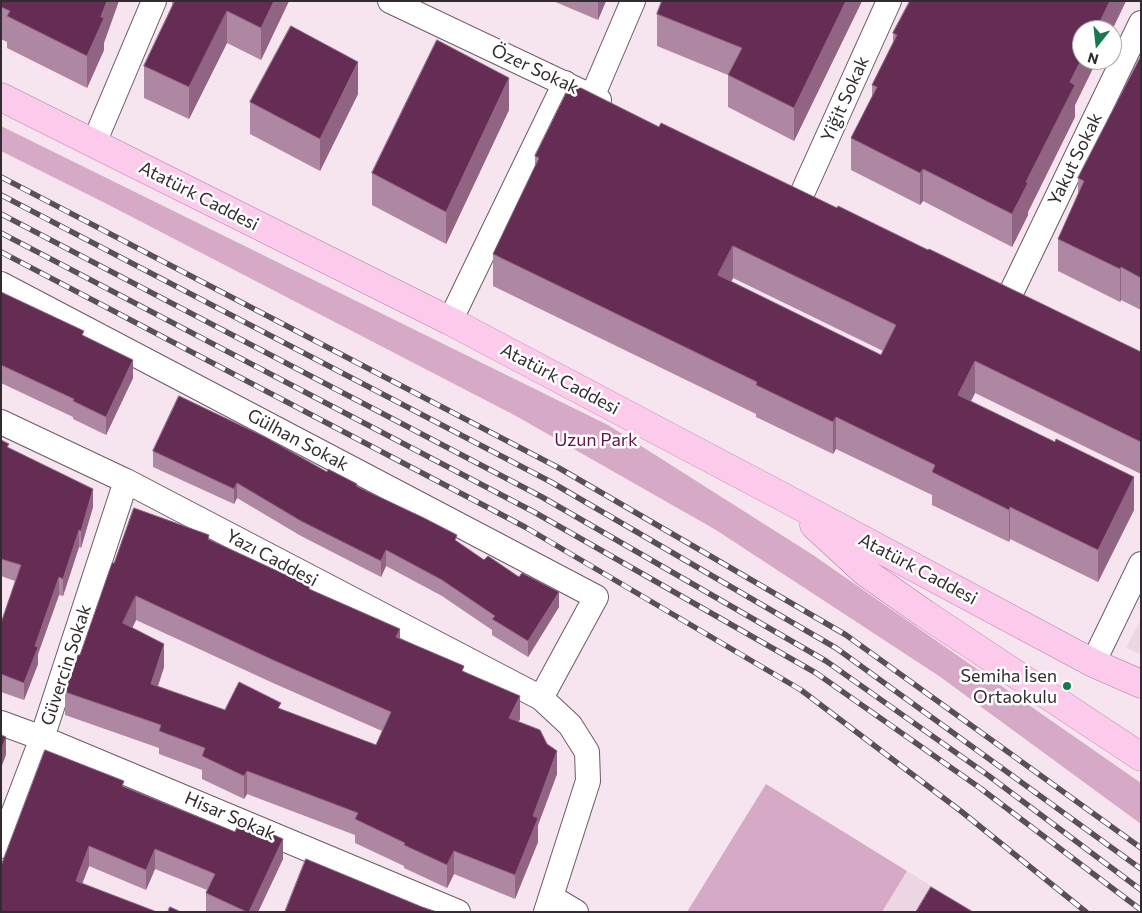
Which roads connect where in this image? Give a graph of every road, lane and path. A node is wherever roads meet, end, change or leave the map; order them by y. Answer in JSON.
{"nodes":[{"id":1,"x":154,"y":1,"type":"edge"},
{"id":2,"x":390,"y":1,"type":"edge"},
{"id":3,"x":633,"y":1,"type":"edge"},
{"id":4,"x":889,"y":1,"type":"edge"},
{"id":5,"x":1141,"y":23,"type":"edge"},
{"id":6,"x":565,"y":83,"type":"junction"},
{"id":7,"x":1,"y":97,"type":"edge"},
{"id":8,"x":592,"y":97,"type":"junction"},
{"id":9,"x":618,"y":109,"type":"edge"},
{"id":10,"x":94,"y":143,"type":"junction"},
{"id":11,"x":801,"y":196,"type":"edge"},
{"id":12,"x":1,"y":284,"type":"edge"},
{"id":13,"x":1010,"y":295,"type":"edge"},
{"id":14,"x":450,"y":321,"type":"junction"},
{"id":15,"x":1,"y":422,"type":"edge"},
{"id":16,"x":126,"y":481,"type":"junction"},
{"id":17,"x":783,"y":497,"type":"junction"},
{"id":18,"x":1141,"y":564,"type":"edge"},
{"id":19,"x":1093,"y":663,"type":"junction"},
{"id":20,"x":1141,"y":684,"type":"edge"},
{"id":21,"x":541,"y":698,"type":"junction"},
{"id":22,"x":1,"y":722,"type":"edge"},
{"id":23,"x":42,"y":738,"type":"junction"},
{"id":24,"x":1141,"y":757,"type":"edge"},
{"id":25,"x":1,"y":846,"type":"edge"},
{"id":26,"x":548,"y":905,"type":"edge"},
{"id":27,"x":458,"y":912,"type":"edge"},
{"id":28,"x":576,"y":912,"type":"edge"}],
"edges":[{"from":1,"to":10,"type":"street"},
{"from":2,"to":6,"type":"street","name":"Özer Sokak"},
{"from":3,"to":8,"type":"street"},
{"from":4,"to":11,"type":"street","name":"Yiğit Sokak"},
{"from":5,"to":13,"type":"street","name":"Yakut Sokak"},
{"from":6,"to":8,"type":"street","name":"Özer Sokak"},
{"from":6,"to":14,"type":"street"},
{"from":7,"to":10,"type":"main road","name":"Atatürk Caddesi"},
{"from":8,"to":9,"type":"street","name":"Özer Sokak"},
{"from":10,"to":14,"type":"main road","name":"Atatürk Caddesi"},
{"from":12,"to":21,"type":"street","name":"Gülhan Sokak"},
{"from":14,"to":17,"type":"main road","name":"Atatürk Caddesi"},
{"from":15,"to":16,"type":"street","name":"Yazı Caddesi"},
{"from":16,"to":21,"type":"street","name":"Yazı Caddesi"},
{"from":16,"to":23,"type":"street","name":"Güvercin Sokak"},
{"from":17,"to":19,"type":"main road","name":"Atatürk Caddesi"},
{"from":17,"to":24,"type":"main road"},
{"from":18,"to":19,"type":"street"},
{"from":19,"to":20,"type":"main road","name":"Atatürk Caddesi"},
{"from":21,"to":26,"type":"street","name":"Yazı Caddesi"},
{"from":22,"to":23,"type":"street","name":"Hisar Sokak"},
{"from":23,"to":25,"type":"street","name":"Güvercin Sokak"},
{"from":23,"to":27,"type":"street","name":"Hisar Sokak"},
{"from":26,"to":28,"type":"street"}]}
